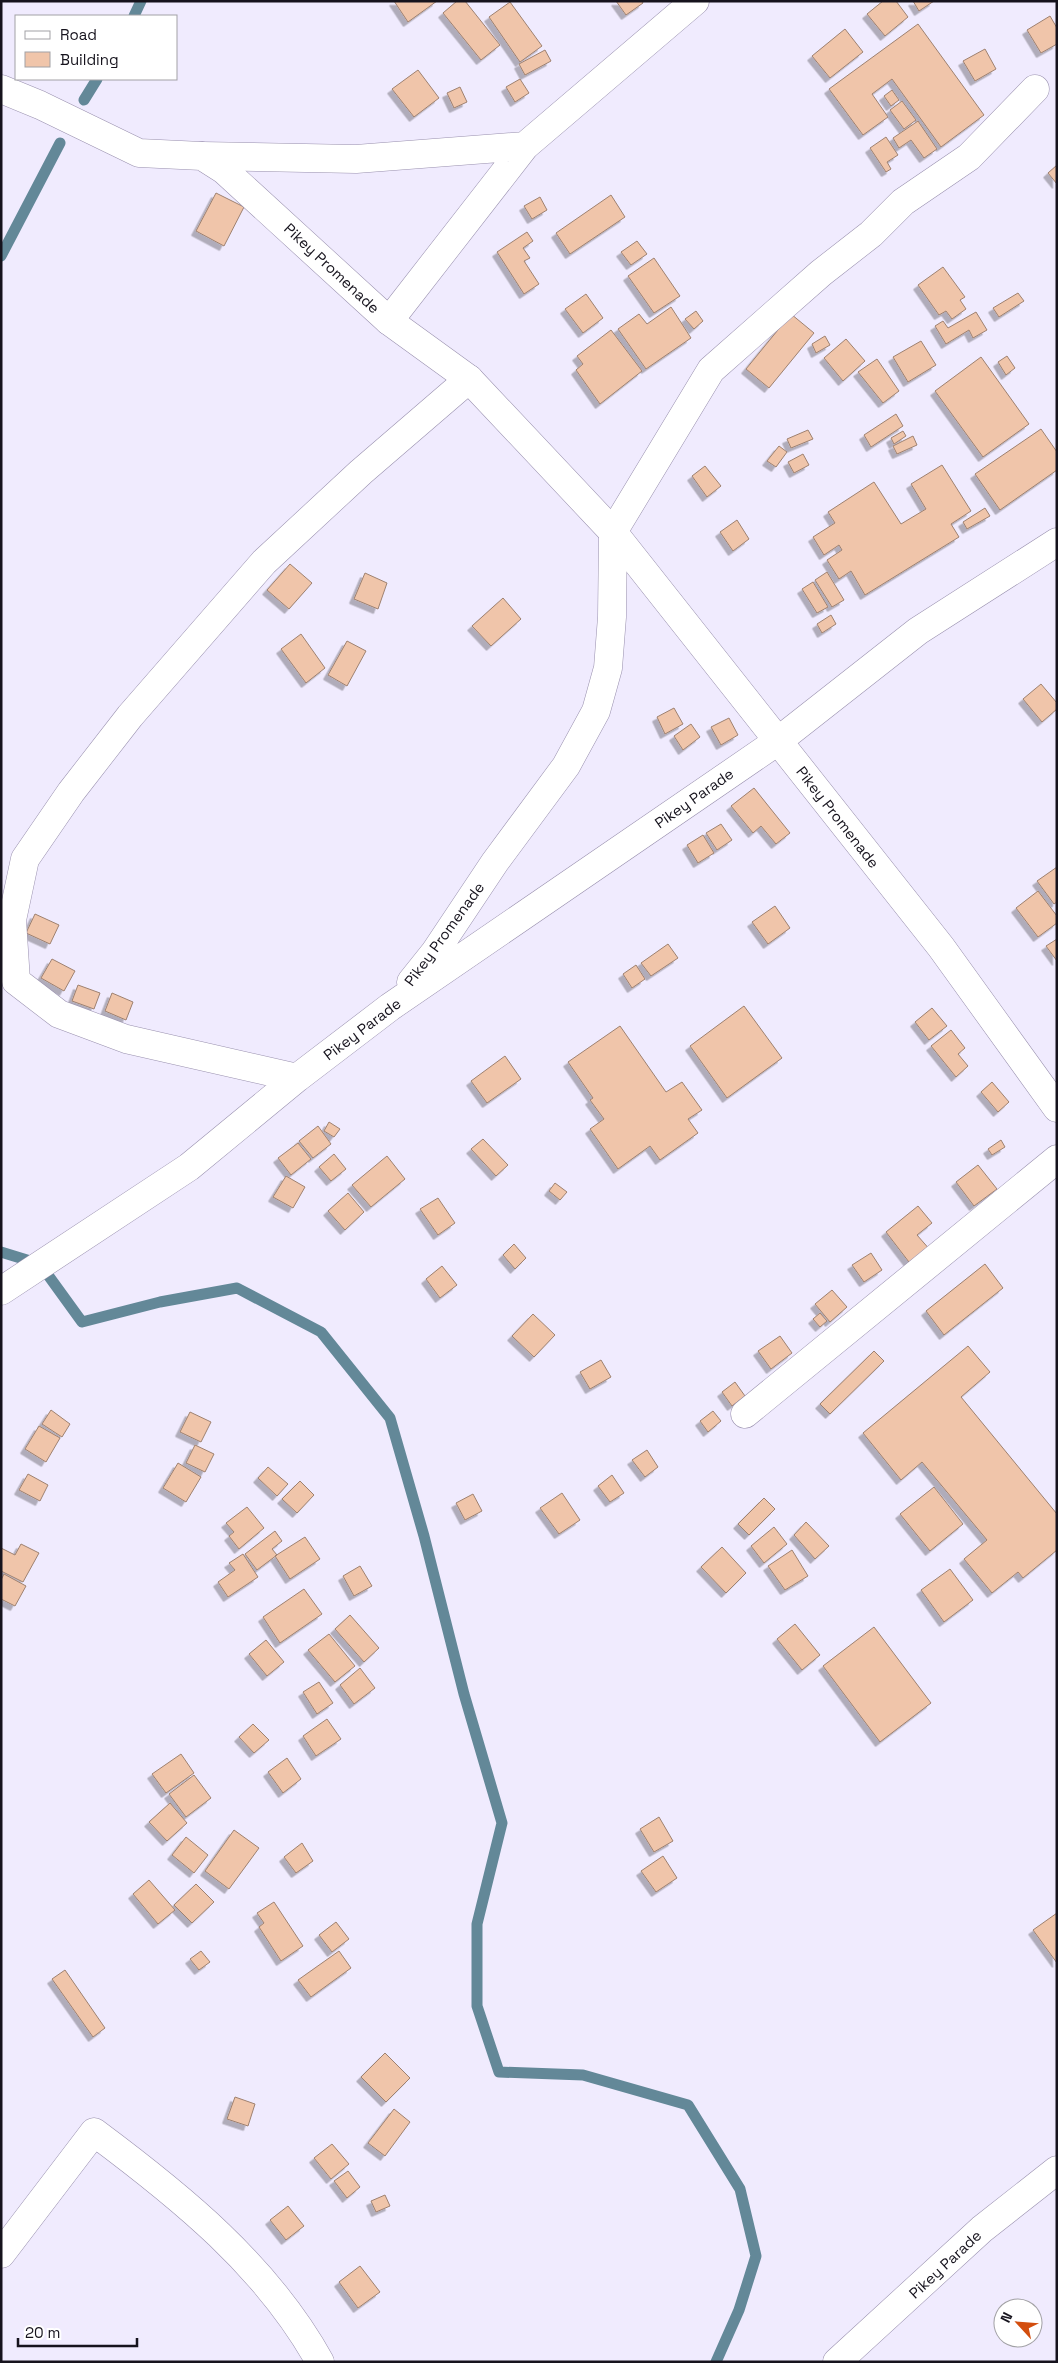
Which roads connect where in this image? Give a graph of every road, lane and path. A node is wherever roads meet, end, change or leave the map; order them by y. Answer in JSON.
{"nodes":[{"id":1,"x":695,"y":1,"type":"edge"},
{"id":2,"x":1,"y":89,"type":"edge"},
{"id":3,"x":1035,"y":89,"type":"dead end"},
{"id":4,"x":525,"y":146,"type":"junction"},
{"id":5,"x":202,"y":156,"type":"junction"},
{"id":6,"x":389,"y":322,"type":"junction"},
{"id":7,"x":469,"y":379,"type":"junction"},
{"id":8,"x":613,"y":532,"type":"junction"},
{"id":9,"x":1057,"y":542,"type":"edge"},
{"id":10,"x":778,"y":741,"type":"junction"},
{"id":11,"x":390,"y":1007,"type":"junction"},
{"id":12,"x":297,"y":1078,"type":"junction"},
{"id":13,"x":1057,"y":1108,"type":"edge"},
{"id":14,"x":1057,"y":1159,"type":"edge"},
{"id":15,"x":1,"y":1291,"type":"edge"},
{"id":16,"x":745,"y":1414,"type":"dead end"},
{"id":17,"x":1057,"y":2170,"type":"edge"},
{"id":18,"x":1,"y":2254,"type":"edge"},
{"id":19,"x":320,"y":2362,"type":"edge"},
{"id":20,"x":837,"y":2362,"type":"edge"}],
"edges":[{"from":1,"to":4,"type":"street"},
{"from":2,"to":5,"type":"street","name":"Pikey Promenade"},
{"from":3,"to":8,"type":"street"},
{"from":4,"to":5,"type":"street"},
{"from":4,"to":6,"type":"street"},
{"from":5,"to":6,"type":"street","name":"Pikey Promenade"},
{"from":6,"to":7,"type":"street","name":"Pikey Promenade"},
{"from":7,"to":8,"type":"street","name":"Pikey Promenade"},
{"from":7,"to":12,"type":"street"},
{"from":8,"to":10,"type":"street","name":"Pikey Promenade"},
{"from":8,"to":11,"type":"street","name":"Pikey Promenade"},
{"from":9,"to":10,"type":"street","name":"Pikey Parade"},
{"from":10,"to":11,"type":"street","name":"Pikey Parade"},
{"from":10,"to":13,"type":"street","name":"Pikey Promenade"},
{"from":11,"to":12,"type":"street","name":"Pikey Parade"},
{"from":12,"to":15,"type":"street","name":"Pikey Parade"},
{"from":14,"to":16,"type":"street"},
{"from":17,"to":20,"type":"street","name":"Pikey Parade"},
{"from":18,"to":19,"type":"street"}]}
